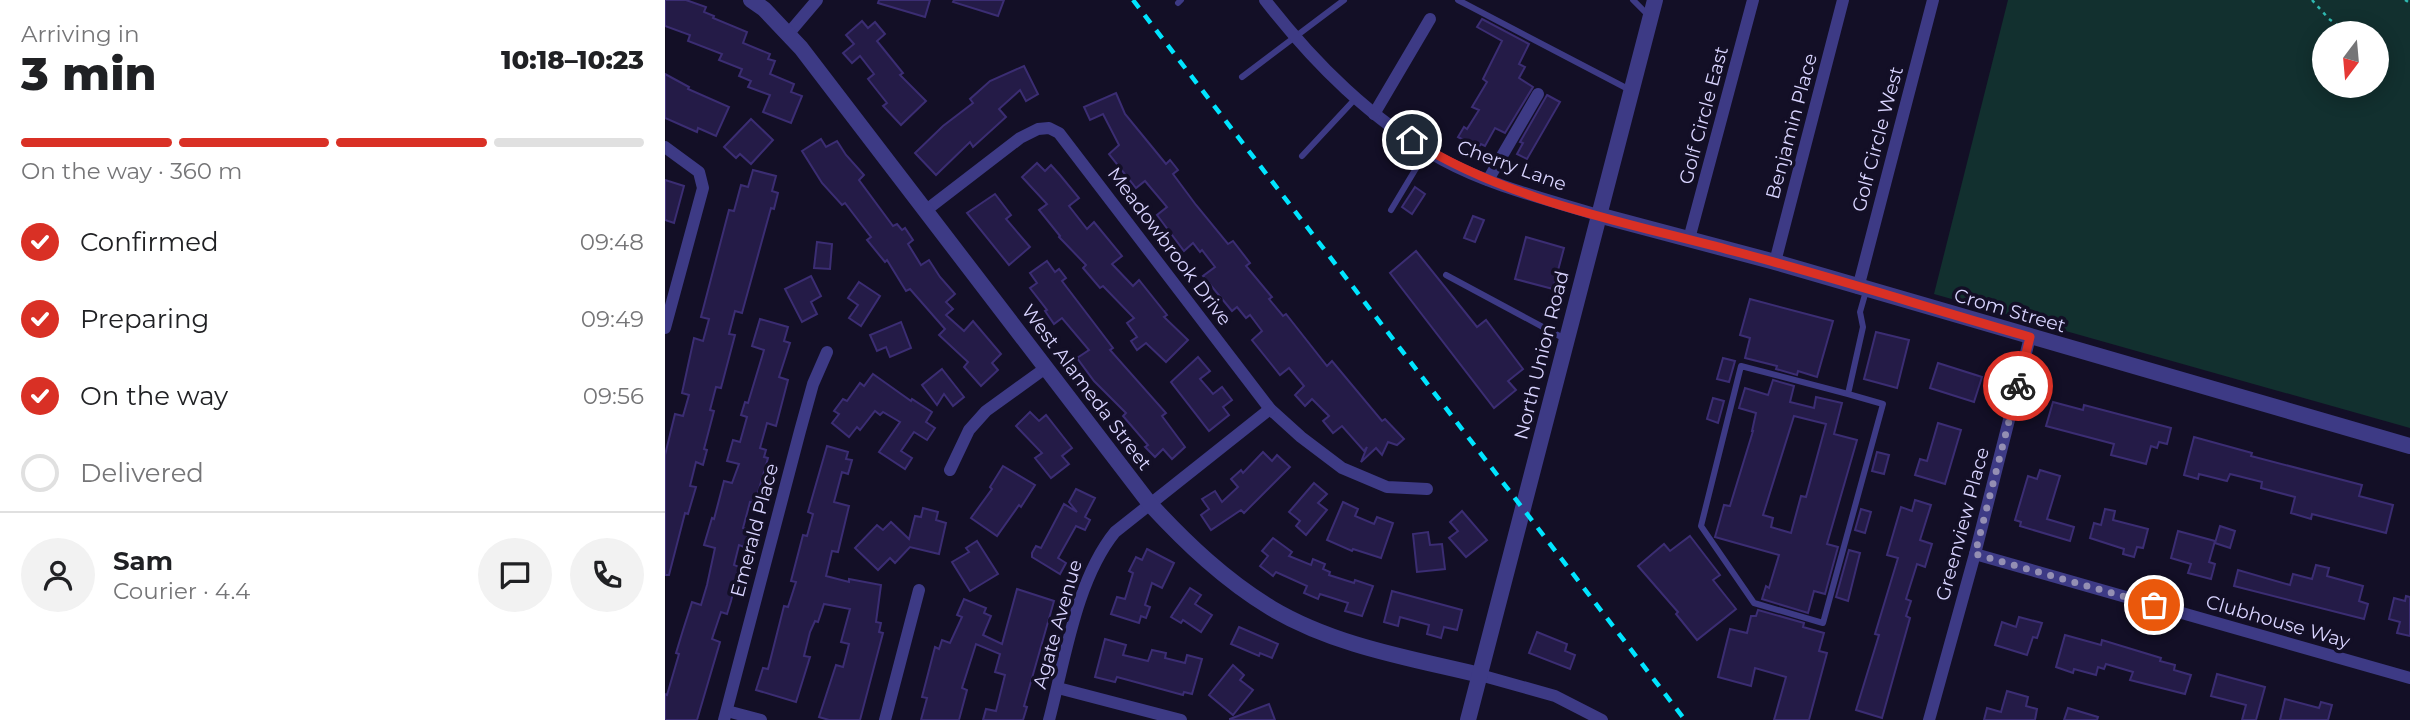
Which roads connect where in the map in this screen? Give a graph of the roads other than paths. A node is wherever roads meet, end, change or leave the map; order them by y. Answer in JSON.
{"nodes":[{"id":1,"x":751,"y":0,"type":"edge"},
{"id":2,"x":817,"y":0,"type":"edge"},
{"id":3,"x":1265,"y":0,"type":"edge"},
{"id":4,"x":1343,"y":0,"type":"edge"},
{"id":5,"x":1458,"y":0,"type":"edge"},
{"id":6,"x":1633,"y":0,"type":"edge"},
{"id":7,"x":1655,"y":0,"type":"edge"},
{"id":8,"x":1753,"y":0,"type":"edge"},
{"id":9,"x":1843,"y":0,"type":"edge"},
{"id":10,"x":1933,"y":0,"type":"edge"},
{"id":11,"x":1430,"y":19,"type":"dead end"},
{"id":12,"x":1651,"y":19,"type":"junction"},
{"id":13,"x":789,"y":33,"type":"junction"},
{"id":14,"x":1294,"y":36,"type":"junction"},
{"id":15,"x":1242,"y":77,"type":"dead end"},
{"id":16,"x":1631,"y":91,"type":"junction"},
{"id":17,"x":1538,"y":94,"type":"dead end"},
{"id":18,"x":1355,"y":99,"type":"junction"},
{"id":19,"x":1374,"y":114,"type":"junction"},
{"id":20,"x":665,"y":147,"type":"edge"},
{"id":21,"x":1427,"y":150,"type":"junction"},
{"id":22,"x":1302,"y":156,"type":"dead end"},
{"id":23,"x":1488,"y":180,"type":"junction"},
{"id":24,"x":1391,"y":210,"type":"dead end"},
{"id":25,"x":925,"y":211,"type":"junction"},
{"id":26,"x":1598,"y":215,"type":"junction"},
{"id":27,"x":1689,"y":239,"type":"junction"},
{"id":28,"x":1775,"y":262,"type":"junction"},
{"id":29,"x":1446,"y":275,"type":"dead end"},
{"id":30,"x":1862,"y":289,"type":"junction"},
{"id":31,"x":665,"y":328,"type":"edge"},
{"id":32,"x":2030,"y":337,"type":"junction"},
{"id":33,"x":1566,"y":340,"type":"junction"},
{"id":34,"x":827,"y":352,"type":"dead end"},
{"id":35,"x":1047,"y":368,"type":"junction"},
{"id":36,"x":1848,"y":394,"type":"junction"},
{"id":37,"x":1270,"y":410,"type":"junction"},
{"id":38,"x":2410,"y":446,"type":"edge"},
{"id":39,"x":950,"y":470,"type":"dead end"},
{"id":40,"x":1427,"y":489,"type":"dead end"},
{"id":41,"x":1150,"y":504,"type":"junction"},
{"id":42,"x":1975,"y":554,"type":"junction"},
{"id":43,"x":919,"y":590,"type":"dead end"},
{"id":44,"x":1480,"y":675,"type":"junction"},
{"id":45,"x":2410,"y":678,"type":"edge"},
{"id":46,"x":1058,"y":688,"type":"junction"},
{"id":47,"x":725,"y":715,"type":"edge"},
{"id":48,"x":761,"y":720,"type":"edge"},
{"id":49,"x":885,"y":720,"type":"edge"},
{"id":50,"x":1049,"y":720,"type":"edge"},
{"id":51,"x":1181,"y":720,"type":"edge"},
{"id":52,"x":1468,"y":720,"type":"edge"},
{"id":53,"x":1602,"y":720,"type":"edge"},
{"id":54,"x":1929,"y":720,"type":"edge"}],
"edges":[{"from":1,"to":13,"type":"street","name":"West Alameda Street"},
{"from":2,"to":13,"type":"street"},
{"from":3,"to":14,"type":"street","name":"Cherry Lane"},
{"from":4,"to":14,"type":"lane"},
{"from":5,"to":16,"type":"lane"},
{"from":6,"to":12,"type":"lane"},
{"from":7,"to":12,"type":"street","name":"North Union Road"},
{"from":8,"to":27,"type":"street","name":"Golf Circle East"},
{"from":9,"to":28,"type":"street","name":"Benjamin Place"},
{"from":10,"to":30,"type":"street","name":"Golf Circle West"},
{"from":11,"to":19,"type":"street"},
{"from":12,"to":16,"type":"street","name":"North Union Road"},
{"from":13,"to":25,"type":"street","name":"West Alameda Street"},
{"from":14,"to":15,"type":"lane"},
{"from":14,"to":18,"type":"street","name":"Cherry Lane"},
{"from":16,"to":26,"type":"street","name":"North Union Road"},
{"from":17,"to":23,"type":"street"},
{"from":18,"to":19,"type":"street","name":"Cherry Lane"},
{"from":18,"to":22,"type":"lane"},
{"from":19,"to":21,"type":"street","name":"Cherry Lane"},
{"from":20,"to":31,"type":"street"},
{"from":21,"to":23,"type":"street","name":"Cherry Lane"},
{"from":21,"to":24,"type":"lane"},
{"from":23,"to":26,"type":"street","name":"Cherry Lane"},
{"from":25,"to":35,"type":"street","name":"West Alameda Street"},
{"from":25,"to":37,"type":"street","name":"Meadowbrook Drive"},
{"from":26,"to":27,"type":"street","name":"Crom Street"},
{"from":26,"to":33,"type":"street","name":"North Union Road"},
{"from":27,"to":28,"type":"street","name":"Crom Street"},
{"from":28,"to":30,"type":"street","name":"Crom Street"},
{"from":29,"to":33,"type":"lane"},
{"from":30,"to":32,"type":"street","name":"Crom Street"},
{"from":30,"to":36,"type":"lane"},
{"from":32,"to":38,"type":"street","name":"Crom Street"},
{"from":32,"to":42,"type":"street","name":"Greenview Place"},
{"from":33,"to":44,"type":"street","name":"North Union Road"},
{"from":34,"to":47,"type":"street","name":"Emerald Place"},
{"from":35,"to":39,"type":"street"},
{"from":35,"to":41,"type":"street","name":"West Alameda Street"},
{"from":36,"to":36,"type":"lane"},
{"from":37,"to":40,"type":"street"},
{"from":37,"to":41,"type":"street","name":"Agate Avenue"},
{"from":41,"to":44,"type":"street","name":"West Alameda Street"},
{"from":41,"to":46,"type":"street","name":"Agate Avenue"},
{"from":42,"to":45,"type":"street","name":"Clubhouse Way"},
{"from":42,"to":54,"type":"street","name":"Greenview Place"},
{"from":43,"to":49,"type":"street"},
{"from":44,"to":52,"type":"street","name":"North Union Road"},
{"from":44,"to":53,"type":"street"},
{"from":46,"to":50,"type":"street","name":"Agate Avenue"},
{"from":46,"to":51,"type":"street"},
{"from":47,"to":48,"type":"street"}]}
